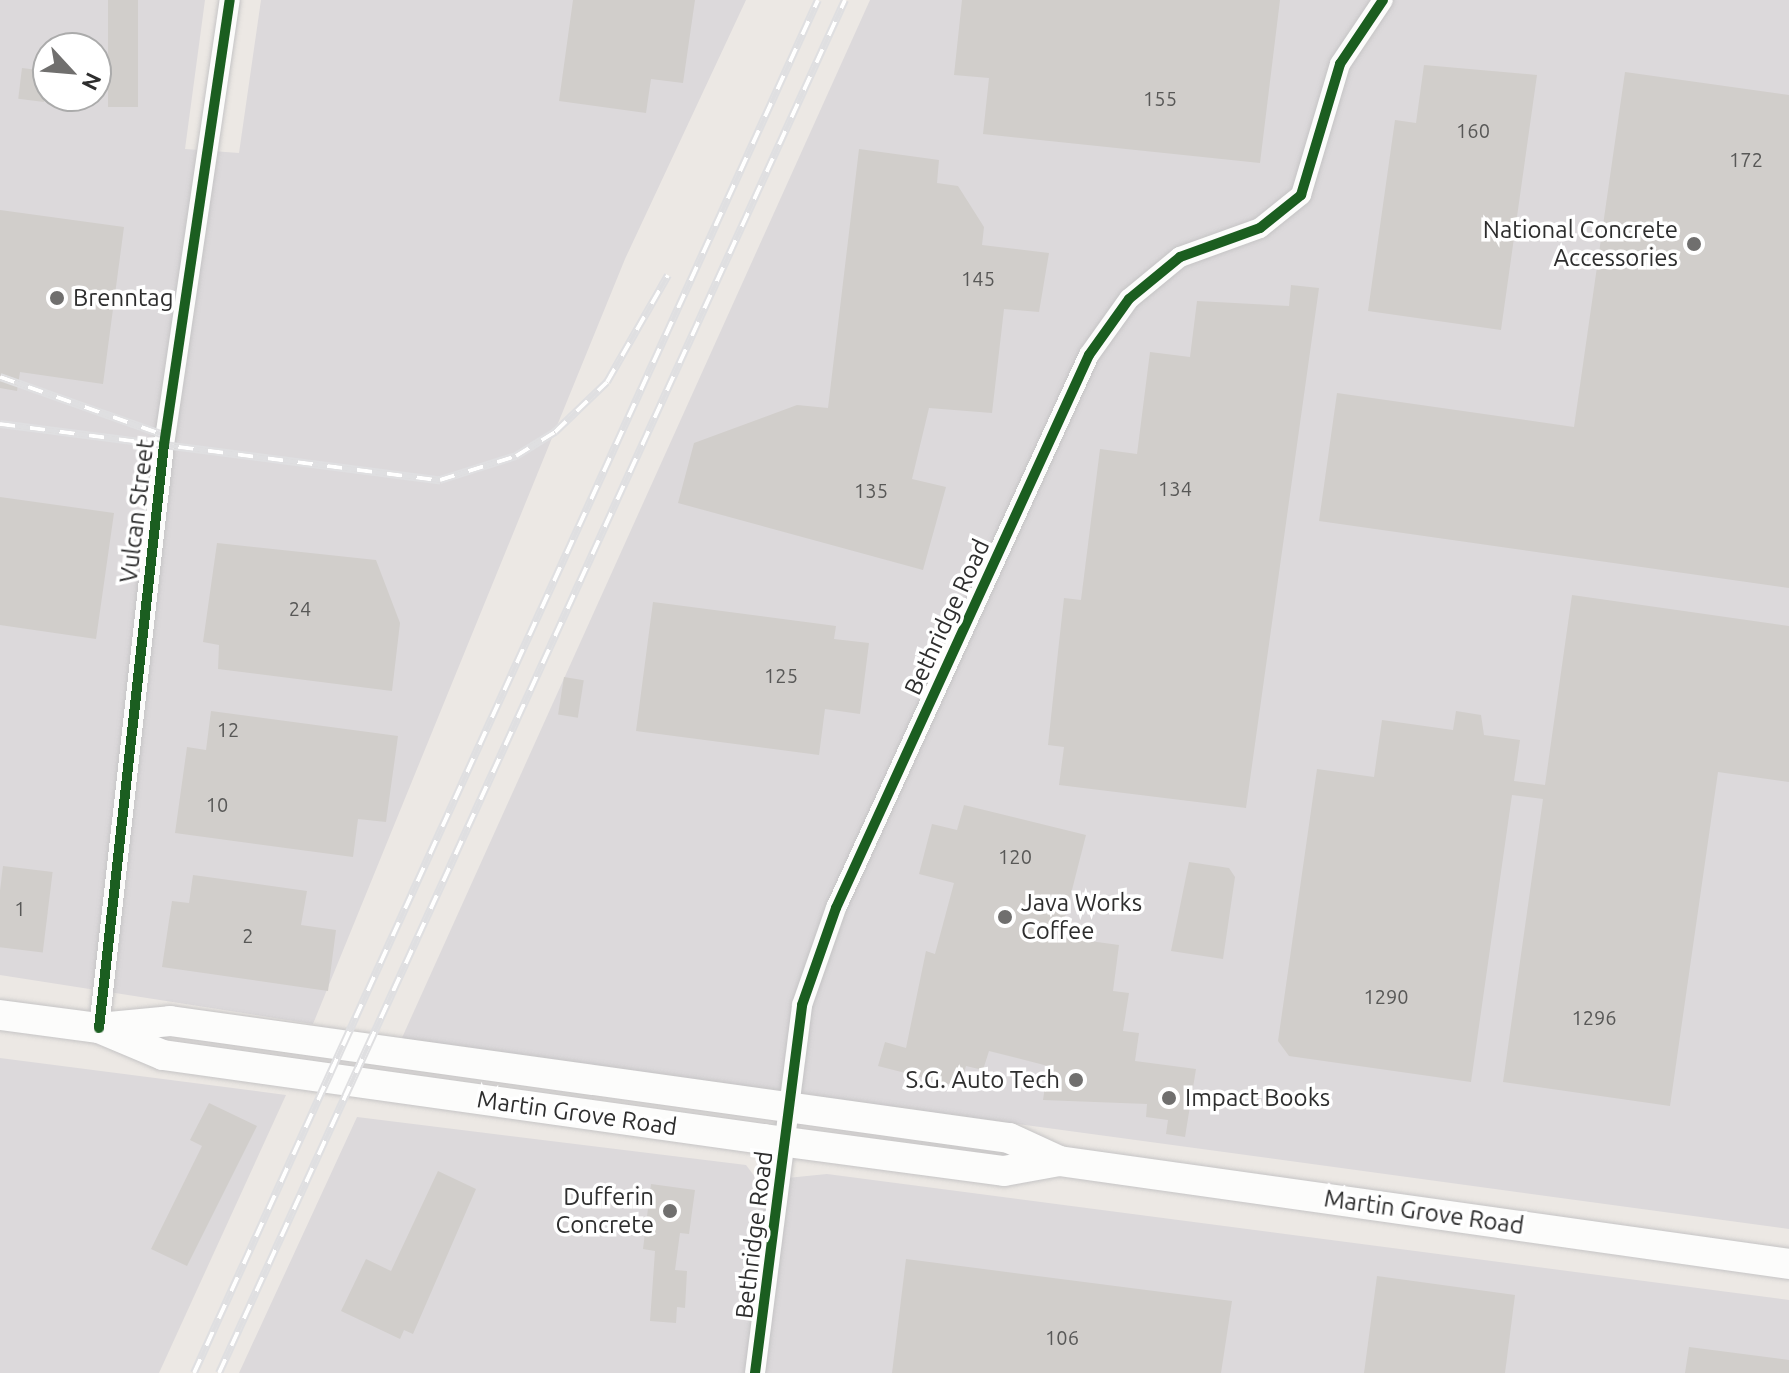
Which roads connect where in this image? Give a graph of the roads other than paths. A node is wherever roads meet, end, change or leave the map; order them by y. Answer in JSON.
{"nodes":[{"id":1,"x":230,"y":0,"type":"edge"},
{"id":2,"x":1383,"y":0,"type":"edge"},
{"id":3,"x":0,"y":1015,"type":"edge"},
{"id":4,"x":99,"y":1028,"type":"junction"},
{"id":5,"x":790,"y":1109,"type":"junction"},
{"id":6,"x":786,"y":1142,"type":"junction"},
{"id":7,"x":1059,"y":1161,"type":"junction"},
{"id":8,"x":1789,"y":1264,"type":"edge"},
{"id":9,"x":755,"y":1373,"type":"edge"}],
"edges":[{"from":1,"to":4,"type":"street","name":"Vulcan Street"},
{"from":2,"to":5,"type":"street","name":"Bethridge Road"},
{"from":3,"to":4,"type":"main road","name":"Martin Grove Road"},
{"from":4,"to":5,"type":"main road","name":"Martin Grove Road"},
{"from":4,"to":6,"type":"main road","name":"Martin Grove Road"},
{"from":5,"to":6,"type":"street","name":"Bethridge Road"},
{"from":5,"to":7,"type":"main road","name":"Martin Grove Road"},
{"from":6,"to":7,"type":"main road","name":"Martin Grove Road"},
{"from":6,"to":9,"type":"street","name":"Bethridge Road"},
{"from":7,"to":8,"type":"main road","name":"Martin Grove Road"}]}
